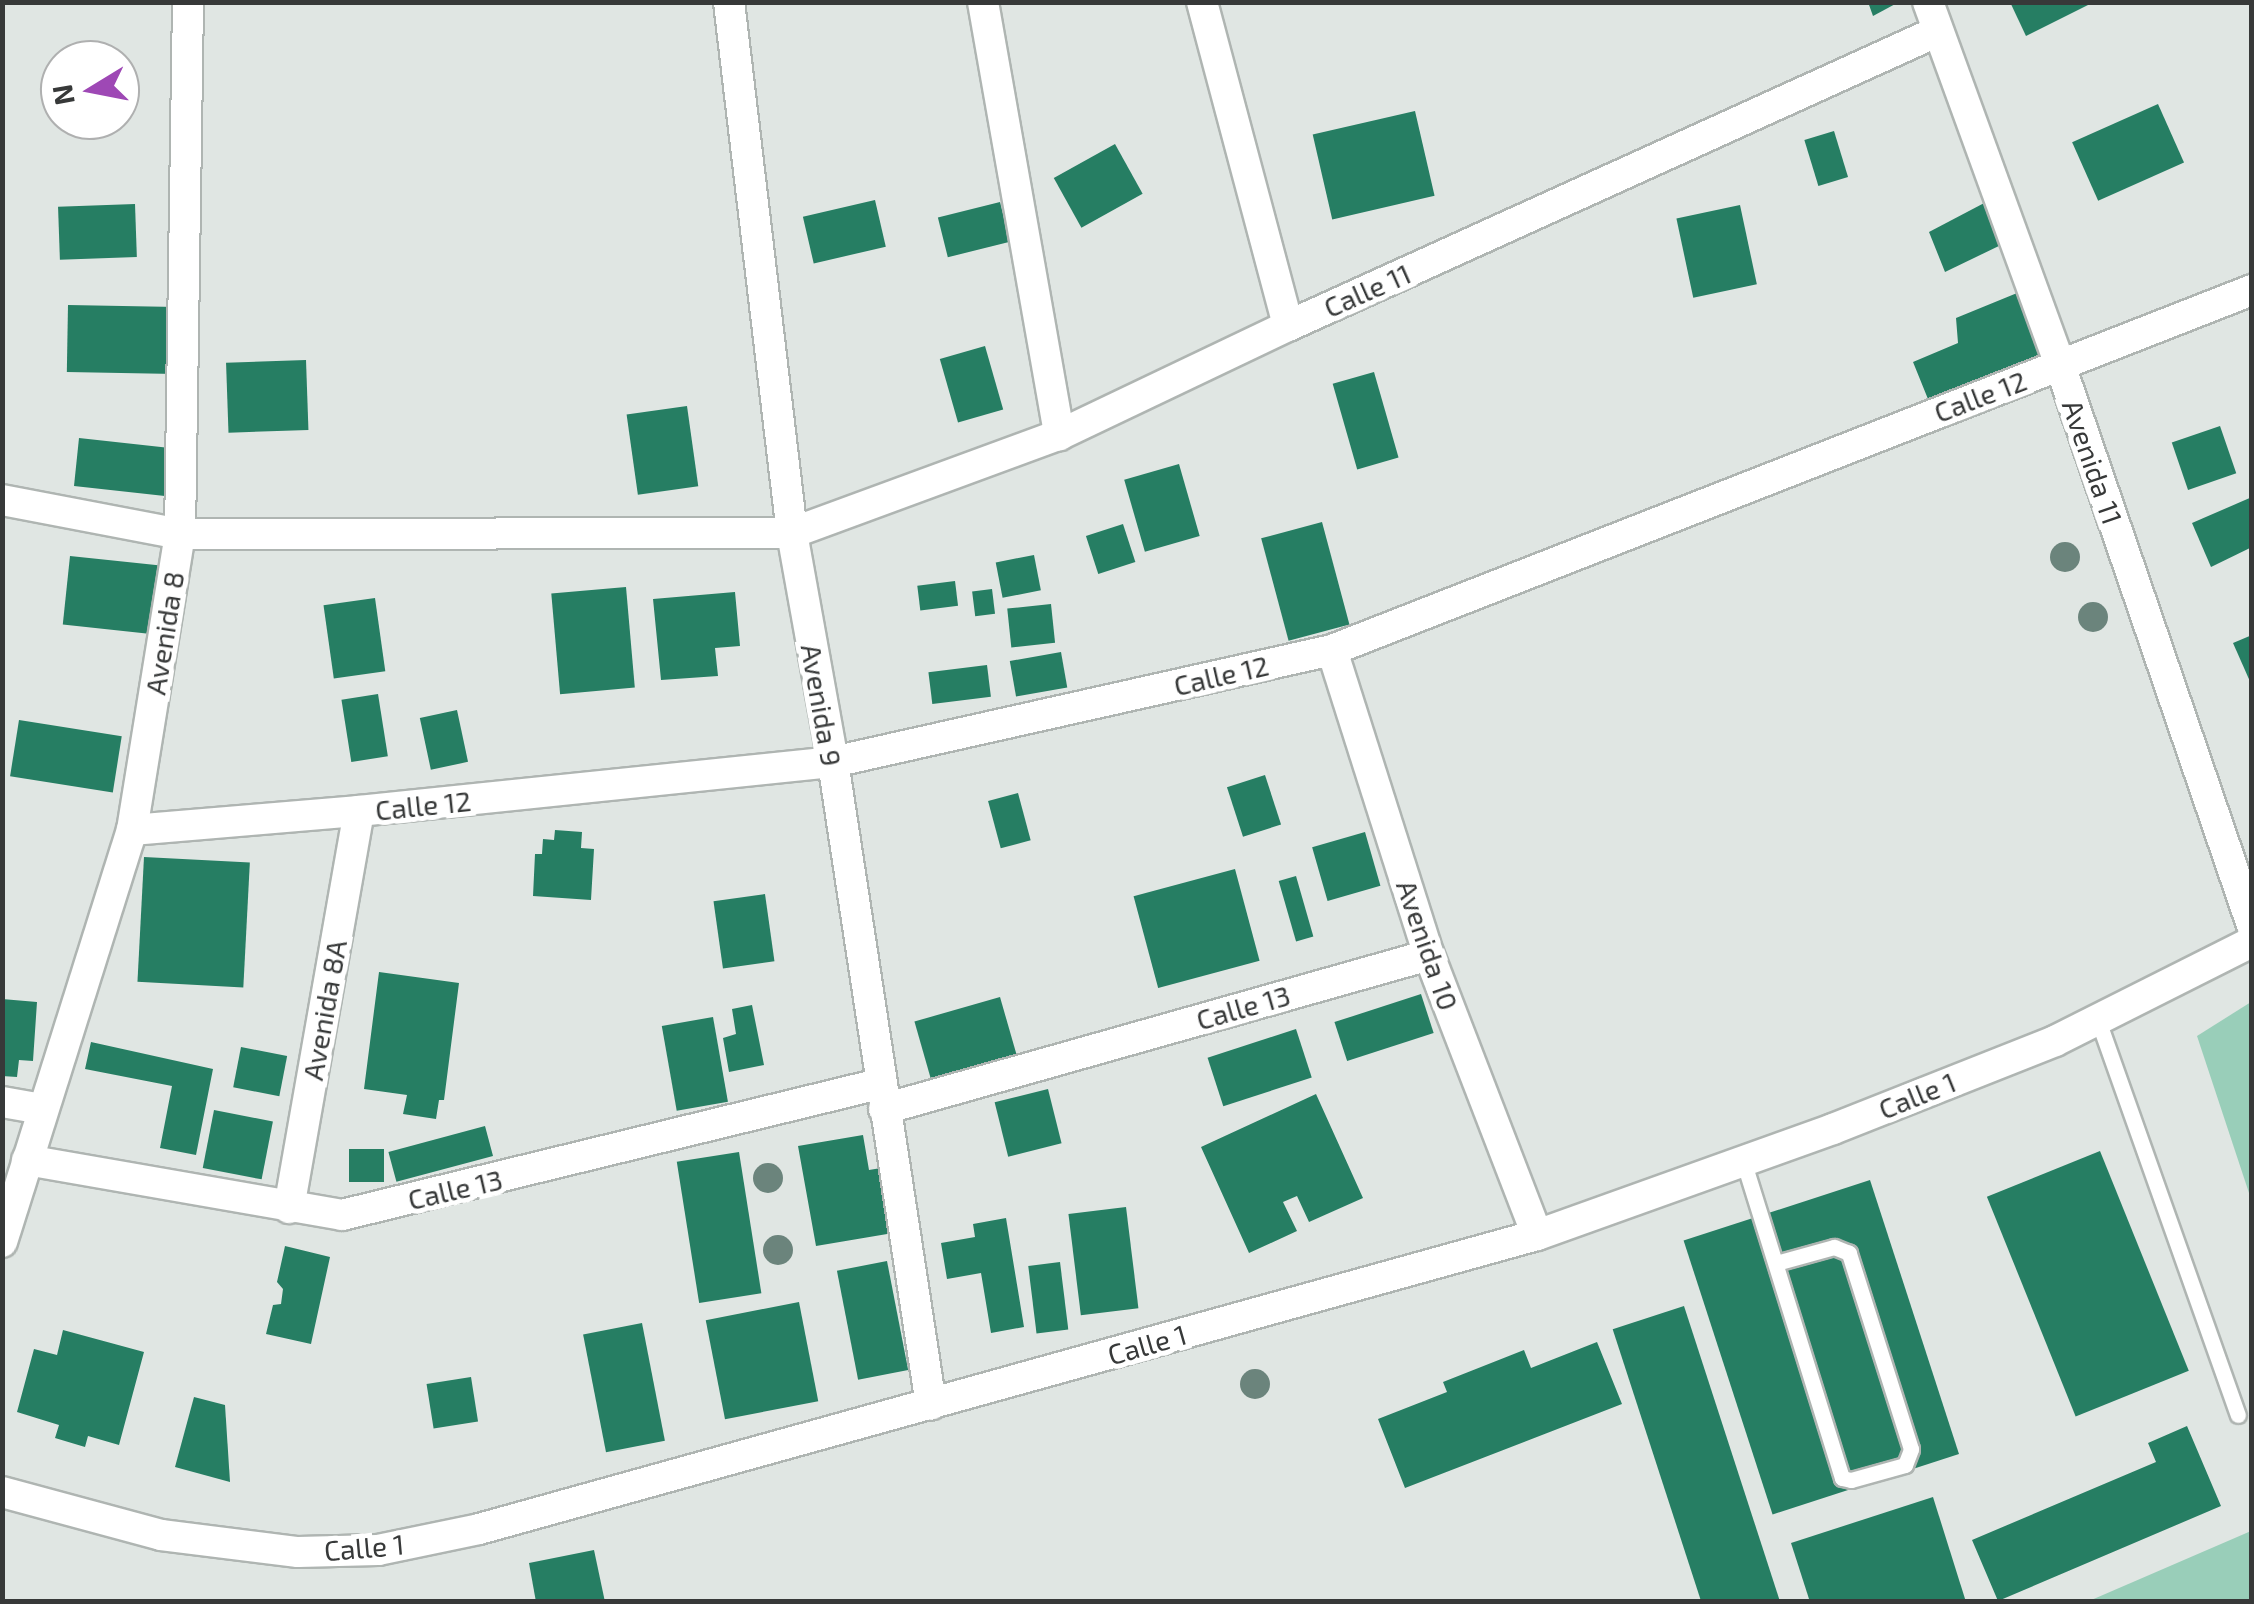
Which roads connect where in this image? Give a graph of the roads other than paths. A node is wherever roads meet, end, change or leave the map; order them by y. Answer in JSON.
{"nodes":[{"id":1,"x":188,"y":2,"type":"edge"},
{"id":2,"x":729,"y":2,"type":"edge"},
{"id":3,"x":982,"y":2,"type":"edge"},
{"id":4,"x":1202,"y":2,"type":"edge"},
{"id":5,"x":1928,"y":2,"type":"edge"},
{"id":6,"x":1936,"y":32,"type":"junction"},
{"id":7,"x":2252,"y":290,"type":"edge"},
{"id":8,"x":1288,"y":326,"type":"junction"},
{"id":9,"x":2060,"y":364,"type":"junction"},
{"id":10,"x":1060,"y":435,"type":"junction"},
{"id":11,"x":2,"y":500,"type":"edge"},
{"id":12,"x":792,"y":533,"type":"junction"},
{"id":13,"x":180,"y":534,"type":"junction"},
{"id":14,"x":1332,"y":650,"type":"junction"},
{"id":15,"x":833,"y":762,"type":"junction"},
{"id":16,"x":358,"y":811,"type":"junction"},
{"id":17,"x":132,"y":830,"type":"junction"},
{"id":18,"x":2252,"y":925,"type":"edge"},
{"id":19,"x":2252,"y":942,"type":"edge"},
{"id":20,"x":1430,"y":955,"type":"junction"},
{"id":21,"x":2098,"y":1020,"type":"junction"},
{"id":22,"x":881,"y":1096,"type":"junction"},
{"id":23,"x":2,"y":1102,"type":"edge"},
{"id":24,"x":41,"y":1109,"type":"junction"},
{"id":25,"x":27,"y":1160,"type":"junction"},
{"id":26,"x":1742,"y":1160,"type":"junction"},
{"id":27,"x":289,"y":1208,"type":"junction"},
{"id":28,"x":1537,"y":1235,"type":"junction"},
{"id":29,"x":2,"y":1242,"type":"edge"},
{"id":30,"x":1776,"y":1263,"type":"junction"},
{"id":31,"x":930,"y":1405,"type":"junction"},
{"id":32,"x":2238,"y":1415,"type":"dead end"},
{"id":33,"x":2,"y":1492,"type":"edge"}],
"edges":[{"from":1,"to":13,"type":"street","name":"Avenida 8"},
{"from":2,"to":12,"type":"street","name":"Avenida 9"},
{"from":3,"to":10,"type":"street"},
{"from":4,"to":8,"type":"street"},
{"from":5,"to":6,"type":"street","name":"Avenida 11"},
{"from":6,"to":8,"type":"street","name":"Calle 11"},
{"from":6,"to":9,"type":"street","name":"Avenida 11"},
{"from":7,"to":9,"type":"street","name":"Calle 12"},
{"from":8,"to":10,"type":"street","name":"Calle 11"},
{"from":9,"to":14,"type":"street","name":"Calle 12"},
{"from":9,"to":18,"type":"street","name":"Avenida 11"},
{"from":10,"to":12,"type":"street","name":"Calle 11"},
{"from":11,"to":13,"type":"street","name":"Calle 11"},
{"from":12,"to":13,"type":"street","name":"Calle 11"},
{"from":12,"to":15,"type":"street","name":"Avenida 9"},
{"from":13,"to":17,"type":"street","name":"Avenida 8"},
{"from":14,"to":15,"type":"street","name":"Calle 12"},
{"from":14,"to":20,"type":"street","name":"Avenida 10"},
{"from":15,"to":16,"type":"street","name":"Calle 12"},
{"from":15,"to":22,"type":"street","name":"Avenida 9"},
{"from":16,"to":17,"type":"street","name":"Calle 12"},
{"from":16,"to":27,"type":"street","name":"Avenida 8A"},
{"from":17,"to":24,"type":"street","name":"Avenida 8"},
{"from":19,"to":21,"type":"street","name":"Calle 1"},
{"from":20,"to":22,"type":"street","name":"Calle 13"},
{"from":20,"to":28,"type":"street","name":"Avenida 10"},
{"from":21,"to":26,"type":"street","name":"Calle 1"},
{"from":21,"to":32,"type":"lane"},
{"from":22,"to":27,"type":"street","name":"Calle 13"},
{"from":22,"to":31,"type":"street","name":"Avenida 9"},
{"from":23,"to":24,"type":"street"},
{"from":24,"to":25,"type":"street","name":"Avenida 8"},
{"from":25,"to":27,"type":"street","name":"Calle 13"},
{"from":25,"to":29,"type":"street","name":"Avenida 8"},
{"from":26,"to":28,"type":"street","name":"Calle 1"},
{"from":26,"to":30,"type":"lane"},
{"from":28,"to":31,"type":"street","name":"Calle 1"},
{"from":30,"to":30,"type":"lane"},
{"from":31,"to":33,"type":"street","name":"Calle 1"}]}
